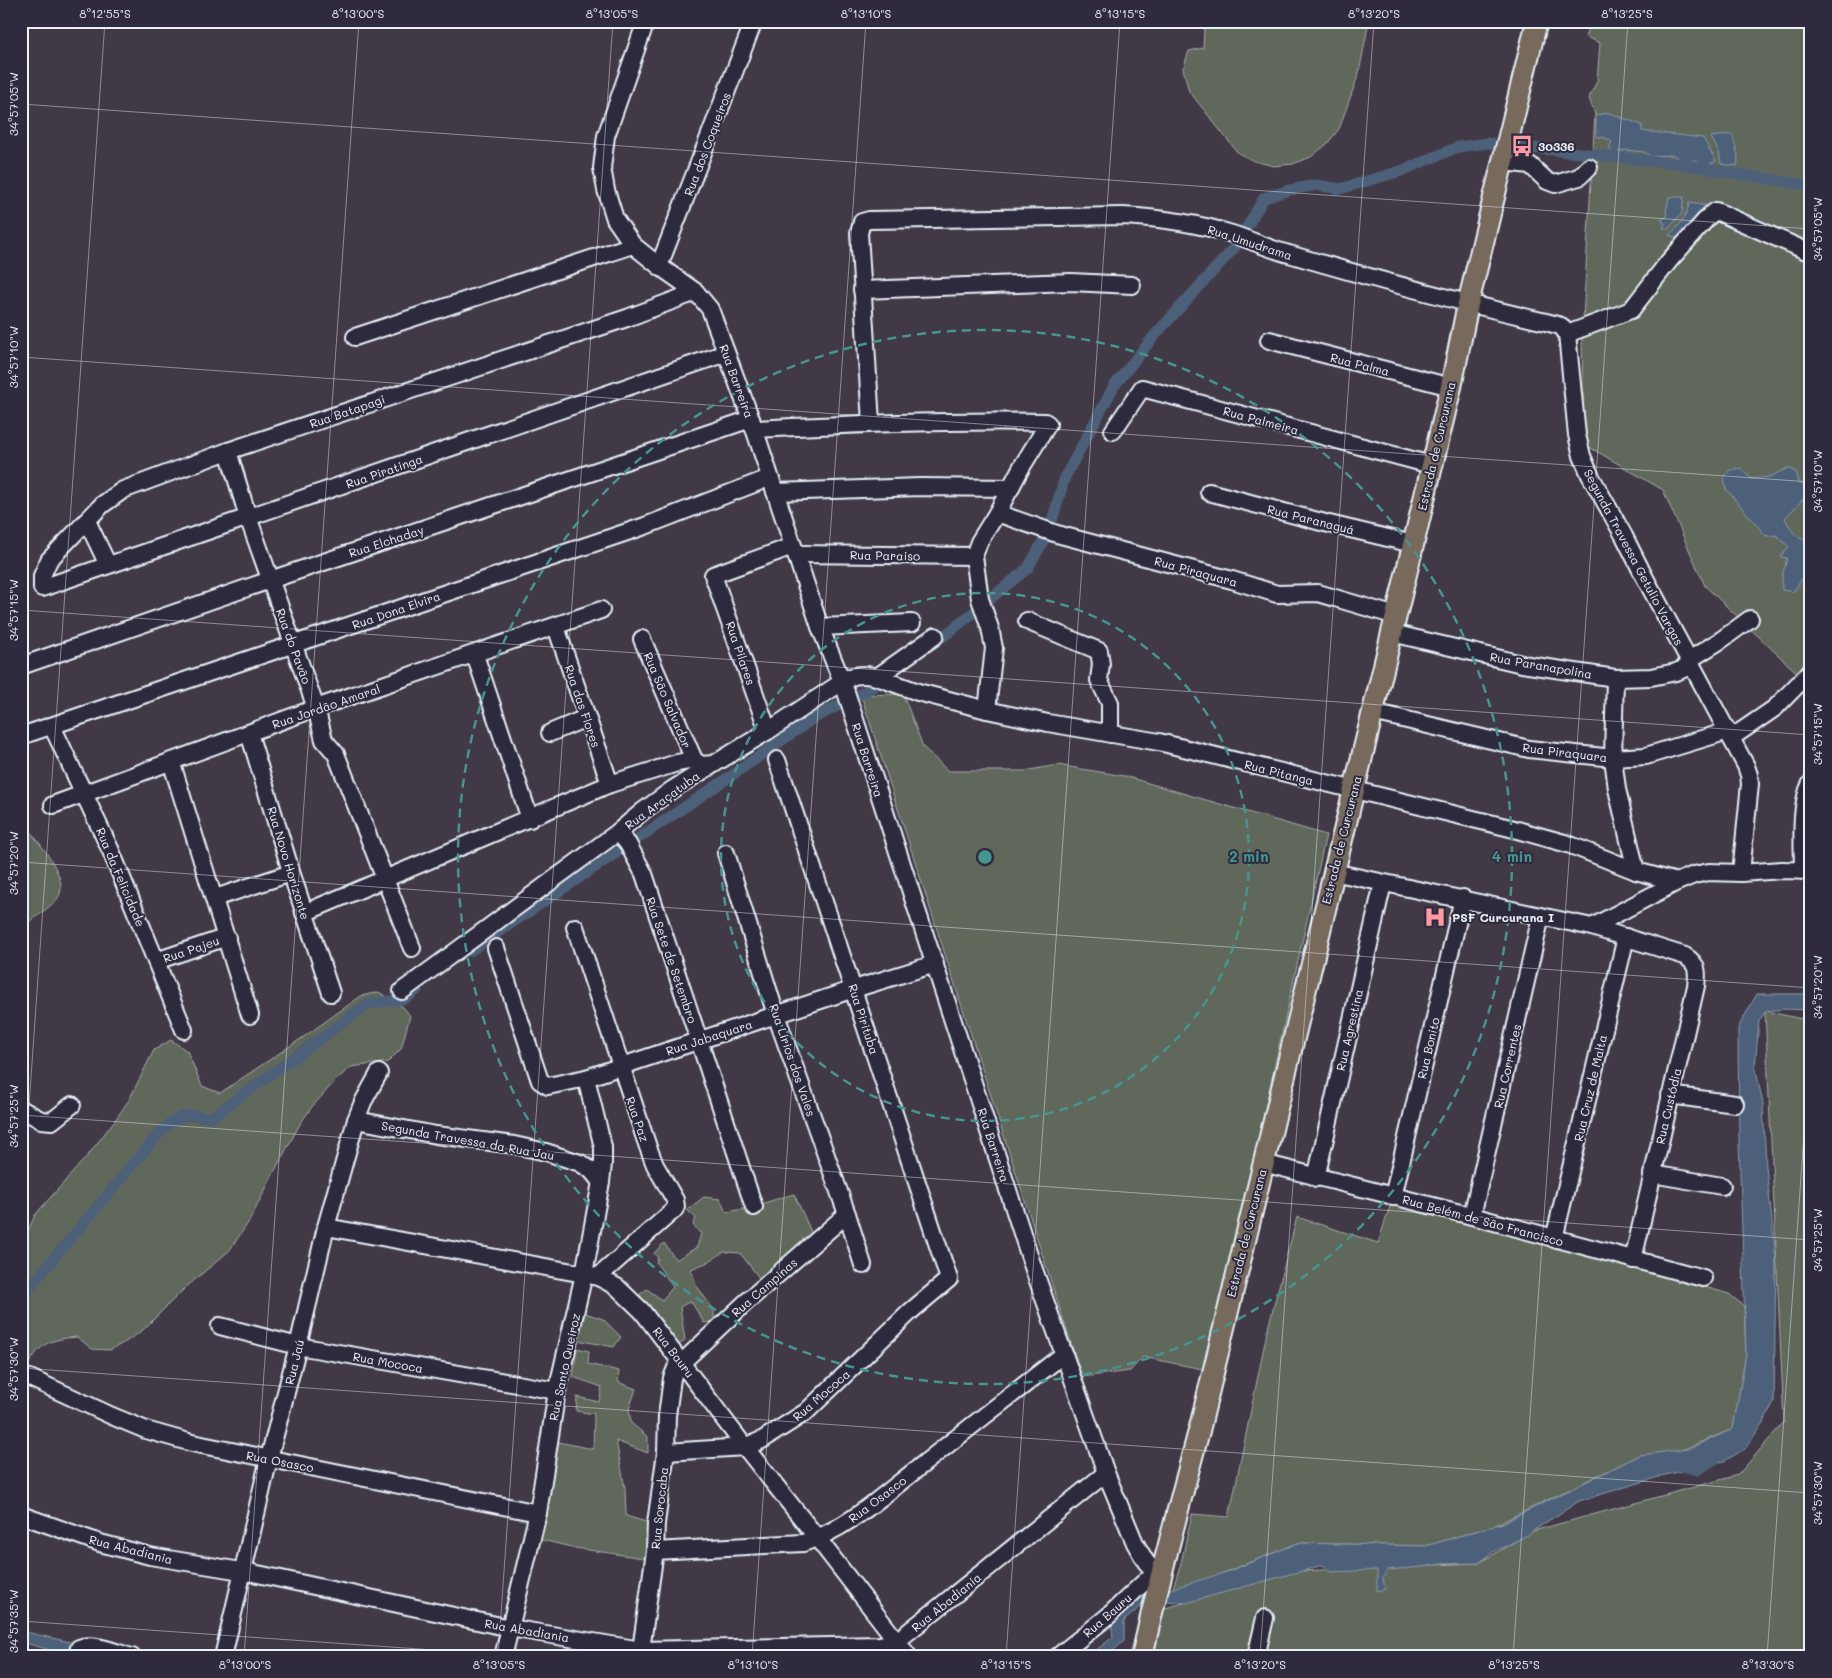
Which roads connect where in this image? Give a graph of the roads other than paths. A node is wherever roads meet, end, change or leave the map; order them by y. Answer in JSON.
{"nodes":[{"id":1,"x":646,"y":21,"type":"edge"},
{"id":2,"x":754,"y":21,"type":"edge"},
{"id":3,"x":1537,"y":21,"type":"edge"},
{"id":4,"x":1504,"y":159,"type":"junction"},
{"id":5,"x":1589,"y":168,"type":"dead end"},
{"id":6,"x":634,"y":245,"type":"junction"},
{"id":7,"x":1811,"y":253,"type":"edge"},
{"id":8,"x":659,"y":266,"type":"junction"},
{"id":9,"x":1132,"y":285,"type":"dead end"},
{"id":10,"x":862,"y":290,"type":"junction"},
{"id":11,"x":696,"y":292,"type":"junction"},
{"id":12,"x":1468,"y":304,"type":"junction"},
{"id":13,"x":1567,"y":334,"type":"junction"},
{"id":14,"x":355,"y":337,"type":"dead end"},
{"id":15,"x":1270,"y":340,"type":"dead end"},
{"id":16,"x":726,"y":352,"type":"junction"},
{"id":17,"x":1451,"y":387,"type":"junction"},
{"id":18,"x":753,"y":424,"type":"junction"},
{"id":19,"x":871,"y":424,"type":"junction"},
{"id":20,"x":1113,"y":432,"type":"dead end"},
{"id":21,"x":228,"y":451,"type":"junction"},
{"id":22,"x":1431,"y":465,"type":"junction"},
{"id":23,"x":772,"y":485,"type":"junction"},
{"id":24,"x":1011,"y":488,"type":"junction"},
{"id":25,"x":1209,"y":492,"type":"dead end"},
{"id":26,"x":997,"y":513,"type":"junction"},
{"id":27,"x":248,"y":517,"type":"junction"},
{"id":28,"x":87,"y":521,"type":"junction"},
{"id":29,"x":1413,"y":544,"type":"junction"},
{"id":30,"x":794,"y":550,"type":"junction"},
{"id":31,"x":974,"y":556,"type":"junction"},
{"id":32,"x":108,"y":565,"type":"junction"},
{"id":33,"x":270,"y":580,"type":"junction"},
{"id":34,"x":42,"y":588,"type":"joint"},
{"id":35,"x":601,"y":610,"type":"dead end"},
{"id":36,"x":1750,"y":620,"type":"dead end"},
{"id":37,"x":1027,"y":621,"type":"dead end"},
{"id":38,"x":912,"y":623,"type":"dead end"},
{"id":39,"x":1394,"y":624,"type":"junction"},
{"id":40,"x":556,"y":627,"type":"junction"},
{"id":41,"x":820,"y":627,"type":"junction"},
{"id":42,"x":934,"y":636,"type":"dead end"},
{"id":43,"x":642,"y":639,"type":"dead end"},
{"id":44,"x":294,"y":645,"type":"junction"},
{"id":45,"x":474,"y":655,"type":"junction"},
{"id":46,"x":1690,"y":663,"type":"junction"},
{"id":47,"x":21,"y":666,"type":"edge"},
{"id":48,"x":1810,"y":672,"type":"edge"},
{"id":49,"x":877,"y":677,"type":"junction"},
{"id":50,"x":1615,"y":678,"type":"junction"},
{"id":51,"x":846,"y":692,"type":"junction"},
{"id":52,"x":316,"y":708,"type":"junction"},
{"id":53,"x":986,"y":710,"type":"junction"},
{"id":54,"x":1373,"y":712,"type":"junction"},
{"id":55,"x":586,"y":718,"type":"junction"},
{"id":56,"x":52,"y":726,"type":"junction"},
{"id":57,"x":768,"y":731,"type":"junction"},
{"id":58,"x":249,"y":733,"type":"junction"},
{"id":59,"x":550,"y":733,"type":"dead end"},
{"id":60,"x":1110,"y":734,"type":"junction"},
{"id":61,"x":1730,"y":734,"type":"junction"},
{"id":62,"x":21,"y":736,"type":"edge"},
{"id":63,"x":1613,"y":758,"type":"junction"},
{"id":64,"x":694,"y":760,"type":"junction"},
{"id":65,"x":778,"y":760,"type":"dead end"},
{"id":66,"x":171,"y":761,"type":"junction"},
{"id":67,"x":714,"y":764,"type":"junction"},
{"id":68,"x":1811,"y":783,"type":"edge"},
{"id":69,"x":610,"y":784,"type":"junction"},
{"id":70,"x":1354,"y":790,"type":"junction"},
{"id":71,"x":84,"y":794,"type":"junction"},
{"id":72,"x":53,"y":805,"type":"dead end"},
{"id":73,"x":530,"y":819,"type":"junction"},
{"id":74,"x":618,"y":832,"type":"junction"},
{"id":75,"x":726,"y":853,"type":"dead end"},
{"id":76,"x":1636,"y":871,"type":"junction"},
{"id":77,"x":1807,"y":871,"type":"edge"},
{"id":78,"x":1333,"y":872,"type":"junction"},
{"id":79,"x":291,"y":873,"type":"junction"},
{"id":80,"x":1741,"y":873,"type":"junction"},
{"id":81,"x":385,"y":879,"type":"junction"},
{"id":82,"x":1677,"y":882,"type":"junction"},
{"id":83,"x":1383,"y":883,"type":"junction"},
{"id":84,"x":215,"y":898,"type":"junction"},
{"id":85,"x":1462,"y":898,"type":"junction"},
{"id":86,"x":304,"y":912,"type":"junction"},
{"id":87,"x":1541,"y":916,"type":"junction"},
{"id":88,"x":575,"y":927,"type":"dead end"},
{"id":89,"x":1592,"y":927,"type":"junction"},
{"id":90,"x":227,"y":937,"type":"junction"},
{"id":91,"x":1626,"y":937,"type":"junction"},
{"id":92,"x":412,"y":948,"type":"dead end"},
{"id":93,"x":496,"y":948,"type":"dead end"},
{"id":94,"x":156,"y":961,"type":"junction"},
{"id":95,"x":935,"y":964,"type":"junction"},
{"id":96,"x":854,"y":989,"type":"junction"},
{"id":97,"x":402,"y":991,"type":"dead end"},
{"id":98,"x":331,"y":993,"type":"dead end"},
{"id":99,"x":250,"y":1015,"type":"dead end"},
{"id":100,"x":776,"y":1015,"type":"junction"},
{"id":101,"x":184,"y":1030,"type":"dead end"},
{"id":102,"x":700,"y":1040,"type":"junction"},
{"id":103,"x":620,"y":1067,"type":"junction"},
{"id":104,"x":380,"y":1073,"type":"dead end"},
{"id":105,"x":586,"y":1078,"type":"junction"},
{"id":106,"x":1670,"y":1095,"type":"junction"},
{"id":107,"x":1735,"y":1104,"type":"dead end"},
{"id":108,"x":72,"y":1105,"type":"dead end"},
{"id":109,"x":21,"y":1109,"type":"edge"},
{"id":110,"x":356,"y":1120,"type":"junction"},
{"id":111,"x":1263,"y":1163,"type":"junction"},
{"id":112,"x":1652,"y":1174,"type":"junction"},
{"id":113,"x":1316,"y":1178,"type":"junction"},
{"id":114,"x":601,"y":1182,"type":"junction"},
{"id":115,"x":1722,"y":1186,"type":"dead end"},
{"id":116,"x":1393,"y":1197,"type":"junction"},
{"id":117,"x":754,"y":1207,"type":"dead end"},
{"id":118,"x":848,"y":1214,"type":"junction"},
{"id":119,"x":1472,"y":1216,"type":"junction"},
{"id":120,"x":326,"y":1227,"type":"junction"},
{"id":121,"x":1554,"y":1239,"type":"junction"},
{"id":122,"x":1634,"y":1260,"type":"junction"},
{"id":123,"x":863,"y":1265,"type":"dead end"},
{"id":124,"x":591,"y":1275,"type":"junction"},
{"id":125,"x":1702,"y":1278,"type":"dead end"},
{"id":126,"x":949,"y":1279,"type":"joint"},
{"id":127,"x":220,"y":1326,"type":"dead end"},
{"id":128,"x":298,"y":1346,"type":"junction"},
{"id":129,"x":1064,"y":1354,"type":"junction"},
{"id":130,"x":682,"y":1361,"type":"junction"},
{"id":131,"x":30,"y":1378,"type":"dead end"},
{"id":132,"x":557,"y":1391,"type":"junction"},
{"id":133,"x":745,"y":1447,"type":"junction"},
{"id":134,"x":666,"y":1452,"type":"junction"},
{"id":135,"x":269,"y":1458,"type":"junction"},
{"id":136,"x":1106,"y":1473,"type":"junction"},
{"id":137,"x":538,"y":1513,"type":"junction"},
{"id":138,"x":21,"y":1515,"type":"edge"},
{"id":139,"x":818,"y":1539,"type":"junction"},
{"id":140,"x":654,"y":1551,"type":"junction"},
{"id":141,"x":242,"y":1572,"type":"junction"},
{"id":142,"x":1157,"y":1579,"type":"junction"},
{"id":143,"x":1265,"y":1618,"type":"dead end"},
{"id":144,"x":510,"y":1628,"type":"junction"},
{"id":145,"x":898,"y":1649,"type":"edge"},
{"id":146,"x":78,"y":1653,"type":"edge"},
{"id":147,"x":640,"y":1653,"type":"edge"},
{"id":148,"x":132,"y":1657,"type":"edge"},
{"id":149,"x":223,"y":1657,"type":"edge"},
{"id":150,"x":503,"y":1657,"type":"edge"},
{"id":151,"x":909,"y":1657,"type":"edge"},
{"id":152,"x":1057,"y":1657,"type":"edge"},
{"id":153,"x":1142,"y":1657,"type":"edge"},
{"id":154,"x":1256,"y":1657,"type":"edge"}],
"edges":[{"from":1,"to":6,"type":"street"},
{"from":2,"to":8,"type":"street","name":"Rua dos Coqueiros"},
{"from":3,"to":4,"type":"main road","name":"Estrada de Curcurana"},
{"from":4,"to":5,"type":"street"},
{"from":4,"to":12,"type":"main road","name":"Estrada de Curcurana"},
{"from":6,"to":8,"type":"street","name":"Rua Barreira"},
{"from":6,"to":14,"type":"street"},
{"from":7,"to":13,"type":"street"},
{"from":8,"to":11,"type":"street","name":"Rua Barreira"},
{"from":9,"to":10,"type":"street"},
{"from":10,"to":12,"type":"street","name":"Rua Umudrama"},
{"from":10,"to":19,"type":"street"},
{"from":11,"to":16,"type":"street","name":"Rua Barreira"},
{"from":11,"to":21,"type":"street","name":"Rua Batapagi"},
{"from":12,"to":13,"type":"street","name":"Rua Umudrama"},
{"from":12,"to":17,"type":"main road","name":"Estrada de Curcurana"},
{"from":13,"to":46,"type":"street","name":"Segunda Travessa Getulio Vargas"},
{"from":15,"to":17,"type":"street","name":"Rua Palma"},
{"from":16,"to":18,"type":"street","name":"Rua Barreira"},
{"from":16,"to":27,"type":"street","name":"Rua Piratinga"},
{"from":17,"to":22,"type":"main road","name":"Estrada de Curcurana"},
{"from":18,"to":19,"type":"street","name":"Rua Elchaday"},
{"from":18,"to":23,"type":"street","name":"Rua Barreira"},
{"from":18,"to":33,"type":"street","name":"Rua Elchaday"},
{"from":19,"to":24,"type":"street","name":"Rua Elchaday"},
{"from":20,"to":22,"type":"street","name":"Rua Palmeira"},
{"from":21,"to":27,"type":"street","name":"Rua do Pavão"},
{"from":21,"to":28,"type":"street","name":"Rua Batapagi"},
{"from":22,"to":29,"type":"main road","name":"Estrada de Curcurana"},
{"from":23,"to":24,"type":"street","name":"Rua Dona Elvira"},
{"from":23,"to":30,"type":"street","name":"Rua Barreira"},
{"from":23,"to":44,"type":"street","name":"Rua Dona Elvira"},
{"from":24,"to":26,"type":"street"},
{"from":25,"to":29,"type":"street","name":"Rua Paranaguá"},
{"from":26,"to":31,"type":"street"},
{"from":26,"to":39,"type":"street","name":"Rua Piraquara"},
{"from":27,"to":32,"type":"street","name":"Rua Piratinga"},
{"from":27,"to":33,"type":"street","name":"Rua do Pavão"},
{"from":28,"to":32,"type":"street"},
{"from":28,"to":34,"type":"street","name":"Rua Batapagi"},
{"from":29,"to":39,"type":"main road","name":"Estrada de Curcurana"},
{"from":30,"to":31,"type":"street","name":"Rua Paraiso"},
{"from":30,"to":41,"type":"street","name":"Rua Barreira"},
{"from":30,"to":57,"type":"street","name":"Rua Pilares"},
{"from":31,"to":53,"type":"street"},
{"from":32,"to":34,"type":"street","name":"Rua Piratinga"},
{"from":33,"to":44,"type":"street","name":"Rua do Pavão"},
{"from":33,"to":47,"type":"street","name":"Rua Elchaday"},
{"from":35,"to":40,"type":"street","name":"Rua Jordão Amaral"},
{"from":36,"to":46,"type":"street","name":"Rua Paranapolina"},
{"from":37,"to":60,"type":"street"},
{"from":38,"to":41,"type":"street"},
{"from":39,"to":50,"type":"street","name":"Rua Paranapolina"},
{"from":39,"to":54,"type":"main road","name":"Estrada de Curcurana"},
{"from":40,"to":45,"type":"street","name":"Rua Jordão Amaral"},
{"from":40,"to":55,"type":"street","name":"Rua das Flores"},
{"from":41,"to":51,"type":"street","name":"Rua Barreira"},
{"from":42,"to":49,"type":"street"},
{"from":43,"to":64,"type":"street","name":"Rua São Salvador"},
{"from":44,"to":52,"type":"street","name":"Rua do Pavão"},
{"from":44,"to":56,"type":"street","name":"Rua Dona Elvira"},
{"from":45,"to":52,"type":"street","name":"Rua Jordão Amaral"},
{"from":45,"to":73,"type":"street"},
{"from":46,"to":50,"type":"street","name":"Rua Paranapolina"},
{"from":46,"to":61,"type":"street","name":"Segunda Travessa Getulio Vargas"},
{"from":48,"to":61,"type":"street"},
{"from":49,"to":51,"type":"street","name":"Rua Araçatuba"},
{"from":49,"to":53,"type":"street","name":"Rua Pitanga"},
{"from":50,"to":63,"type":"street"},
{"from":51,"to":57,"type":"street","name":"Rua Araçatuba"},
{"from":51,"to":95,"type":"street","name":"Rua Barreira"},
{"from":52,"to":58,"type":"street","name":"Rua Jordão Amaral"},
{"from":52,"to":81,"type":"street","name":"Rua do Pavão"},
{"from":53,"to":60,"type":"street","name":"Rua Pitanga"},
{"from":54,"to":63,"type":"street","name":"Rua Piraquara"},
{"from":54,"to":70,"type":"main road","name":"Estrada de Curcurana"},
{"from":55,"to":59,"type":"street"},
{"from":55,"to":69,"type":"street","name":"Rua das Flores"},
{"from":56,"to":62,"type":"street","name":"Rua Dona Elvira"},
{"from":56,"to":71,"type":"street","name":"Rua da Felicidade"},
{"from":57,"to":67,"type":"street","name":"Rua Araçatuba"},
{"from":58,"to":66,"type":"street","name":"Rua Jordão Amaral"},
{"from":58,"to":79,"type":"street","name":"Rua Novo Horizonte"},
{"from":60,"to":70,"type":"street","name":"Rua Pitanga"},
{"from":61,"to":63,"type":"street","name":"Rua Piraquara"},
{"from":61,"to":80,"type":"street","name":"Segunda Travessa Getulio Vargas"},
{"from":63,"to":76,"type":"street"},
{"from":64,"to":67,"type":"street"},
{"from":64,"to":69,"type":"street"},
{"from":65,"to":96,"type":"street","name":"Rua Pirituba"},
{"from":66,"to":71,"type":"street","name":"Rua Jordão Amaral"},
{"from":66,"to":84,"type":"street"},
{"from":67,"to":74,"type":"street","name":"Rua Araçatuba"},
{"from":68,"to":77,"type":"street"},
{"from":69,"to":73,"type":"street"},
{"from":70,"to":76,"type":"street","name":"Rua Pitanga"},
{"from":70,"to":78,"type":"main road","name":"Estrada de Curcurana"},
{"from":71,"to":72,"type":"street","name":"Rua Jordão Amaral"},
{"from":71,"to":94,"type":"street","name":"Rua da Felicidade"},
{"from":73,"to":81,"type":"street"},
{"from":74,"to":97,"type":"street","name":"Rua Araçatuba"},
{"from":74,"to":102,"type":"street","name":"Rua Sete de Setembro"},
{"from":75,"to":100,"type":"street","name":"Rua Lírios dos Vales"},
{"from":76,"to":82,"type":"street","name":"Rua Pitanga"},
{"from":77,"to":80,"type":"street"},
{"from":78,"to":83,"type":"street"},
{"from":78,"to":111,"type":"main road","name":"Estrada de Curcurana"},
{"from":79,"to":84,"type":"street"},
{"from":79,"to":86,"type":"street","name":"Rua Novo Horizonte"},
{"from":80,"to":82,"type":"street"},
{"from":81,"to":86,"type":"street"},
{"from":81,"to":92,"type":"street","name":"Rua do Pavão"},
{"from":82,"to":89,"type":"street"},
{"from":83,"to":85,"type":"street"},
{"from":83,"to":113,"type":"street","name":"Rua Agrestina"},
{"from":84,"to":90,"type":"street"},
{"from":85,"to":87,"type":"street"},
{"from":85,"to":116,"type":"street","name":"Rua Bonito"},
{"from":86,"to":98,"type":"street","name":"Rua Novo Horizonte"},
{"from":87,"to":89,"type":"street"},
{"from":87,"to":119,"type":"street","name":"Rua Correntes"},
{"from":88,"to":103,"type":"street","name":"Rua Paz"},
{"from":89,"to":91,"type":"street"},
{"from":90,"to":94,"type":"street","name":"Rua Pajeu"},
{"from":90,"to":99,"type":"street"},
{"from":91,"to":106,"type":"street","name":"Rua Custódia"},
{"from":91,"to":121,"type":"street","name":"Rua Cruz de Malta"},
{"from":93,"to":105,"type":"street","name":"Rua Jabaquara"},
{"from":94,"to":101,"type":"street","name":"Rua da Felicidade"},
{"from":95,"to":96,"type":"street","name":"Rua Jabaquara"},
{"from":95,"to":129,"type":"street","name":"Rua Barreira"},
{"from":96,"to":100,"type":"street","name":"Rua Jabaquara"},
{"from":96,"to":126,"type":"street","name":"Rua Pirituba"},
{"from":100,"to":102,"type":"street","name":"Rua Jabaquara"},
{"from":100,"to":118,"type":"street","name":"Rua Lírios dos Vales"},
{"from":102,"to":103,"type":"street","name":"Rua Jabaquara"},
{"from":102,"to":117,"type":"street","name":"Rua Sete de Setembro"},
{"from":103,"to":105,"type":"street","name":"Rua Jabaquara"},
{"from":103,"to":124,"type":"street","name":"Rua Paz"},
{"from":104,"to":110,"type":"street","name":"Rua Jaú"},
{"from":105,"to":114,"type":"street","name":"Rua Santo Queiroz"},
{"from":106,"to":107,"type":"street"},
{"from":106,"to":112,"type":"street","name":"Rua Custódia"},
{"from":108,"to":109,"type":"street"},
{"from":110,"to":114,"type":"street","name":"Segunda Travessa da Rua Jau"},
{"from":110,"to":120,"type":"street","name":"Rua Jaú"},
{"from":111,"to":113,"type":"street","name":"Rua Belém de São Francisco"},
{"from":111,"to":142,"type":"main road","name":"Estrada de Curcurana"},
{"from":112,"to":115,"type":"street"},
{"from":112,"to":122,"type":"street","name":"Rua Custódia"},
{"from":113,"to":116,"type":"street","name":"Rua Belém de São Francisco"},
{"from":114,"to":124,"type":"street","name":"Rua Santo Queiroz"},
{"from":116,"to":119,"type":"street","name":"Rua Belém de São Francisco"},
{"from":118,"to":123,"type":"street","name":"Rua Lírios dos Vales"},
{"from":118,"to":130,"type":"street","name":"Rua Campinas"},
{"from":119,"to":121,"type":"street","name":"Rua Belém de São Francisco"},
{"from":120,"to":124,"type":"street","name":"Rua Bauru"},
{"from":120,"to":128,"type":"street","name":"Rua Jaú"},
{"from":121,"to":122,"type":"street","name":"Rua Belém de São Francisco"},
{"from":122,"to":125,"type":"street","name":"Rua Belém de São Francisco"},
{"from":124,"to":130,"type":"street","name":"Rua Bauru"},
{"from":124,"to":132,"type":"street","name":"Rua Santo Queiroz"},
{"from":126,"to":133,"type":"street","name":"Rua Mococa"},
{"from":127,"to":128,"type":"street","name":"Rua Mococa"},
{"from":128,"to":132,"type":"street","name":"Rua Mococa"},
{"from":128,"to":135,"type":"street","name":"Rua Jaú"},
{"from":129,"to":136,"type":"street","name":"Rua Barreira"},
{"from":129,"to":139,"type":"street","name":"Rua Osasco"},
{"from":130,"to":133,"type":"street","name":"Rua Bauru"},
{"from":130,"to":134,"type":"street","name":"Rua Sorocaba"},
{"from":131,"to":135,"type":"street","name":"Rua Osasco"},
{"from":132,"to":137,"type":"street","name":"Rua Santo Queiroz"},
{"from":133,"to":134,"type":"street","name":"Rua Mococa"},
{"from":133,"to":139,"type":"street","name":"Rua Bauru"},
{"from":134,"to":140,"type":"street","name":"Rua Sorocaba"},
{"from":135,"to":137,"type":"street","name":"Rua Osasco"},
{"from":135,"to":141,"type":"street","name":"Rua Jaú"},
{"from":136,"to":142,"type":"street","name":"Rua Barreira"},
{"from":136,"to":145,"type":"street","name":"Rua Abadiania"},
{"from":137,"to":144,"type":"street","name":"Rua Santo Queiroz"},
{"from":138,"to":141,"type":"street","name":"Rua Abadiania"},
{"from":139,"to":140,"type":"street","name":"Rua Osasco"},
{"from":139,"to":145,"type":"street","name":"Rua Bauru"},
{"from":140,"to":147,"type":"street","name":"Rua Sorocaba"},
{"from":141,"to":144,"type":"street","name":"Rua Abadiania"},
{"from":141,"to":149,"type":"street","name":"Rua Jaú"},
{"from":142,"to":152,"type":"street","name":"Rua Bauru"},
{"from":142,"to":153,"type":"main road","name":"Estrada de Curcurana"},
{"from":143,"to":154,"type":"street"},
{"from":144,"to":147,"type":"street","name":"Rua Abadiania"},
{"from":144,"to":150,"type":"street","name":"Rua Santo Queiroz"},
{"from":145,"to":147,"type":"street","name":"Rua Abadiania"},
{"from":145,"to":151,"type":"street","name":"Rua Bauru"},
{"from":146,"to":148,"type":"street"}]}
